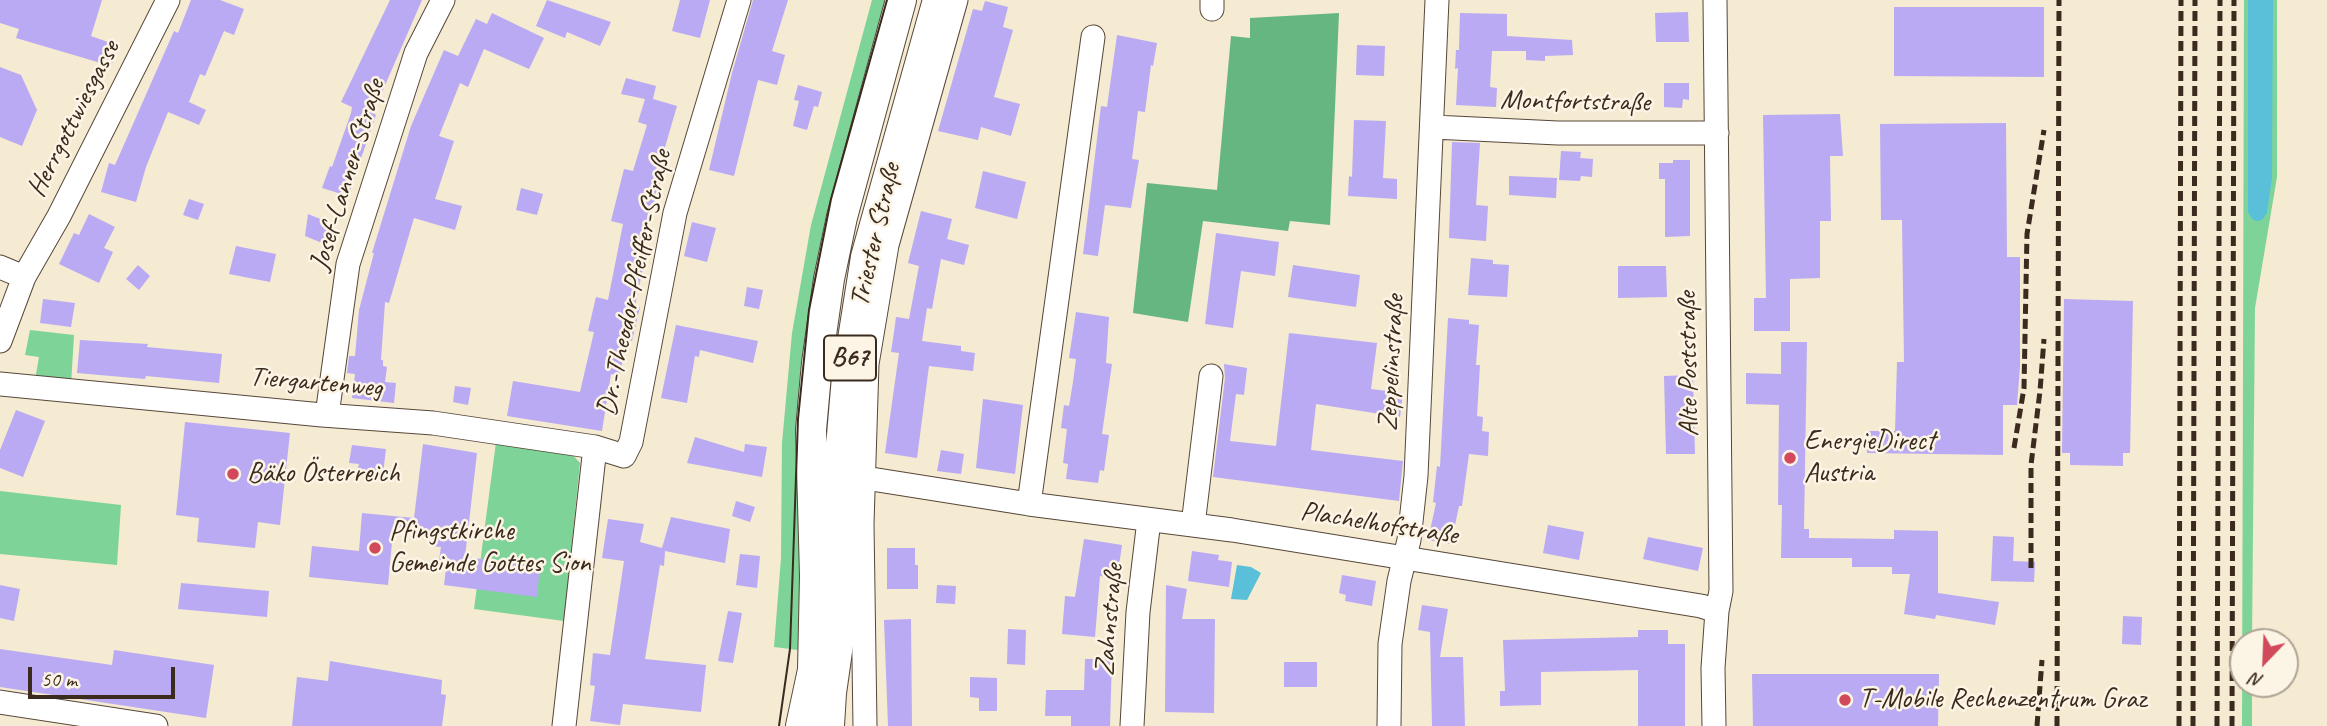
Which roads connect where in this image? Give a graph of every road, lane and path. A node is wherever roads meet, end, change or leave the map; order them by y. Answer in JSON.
{"nodes":[{"id":1,"x":168,"y":0,"type":"edge"},
{"id":2,"x":443,"y":0,"type":"edge"},
{"id":3,"x":739,"y":0,"type":"edge"},
{"id":4,"x":901,"y":0,"type":"edge"},
{"id":5,"x":938,"y":0,"type":"edge"},
{"id":6,"x":956,"y":0,"type":"edge"},
{"id":7,"x":1437,"y":0,"type":"edge"},
{"id":8,"x":1715,"y":0,"type":"edge"},
{"id":9,"x":1093,"y":37,"type":"dead end"},
{"id":10,"x":1433,"y":127,"type":"junction"},
{"id":11,"x":1717,"y":133,"type":"junction"},
{"id":12,"x":0,"y":267,"type":"edge"},
{"id":13,"x":23,"y":277,"type":"junction"},
{"id":14,"x":0,"y":341,"type":"edge"},
{"id":15,"x":1211,"y":376,"type":"dead end"},
{"id":16,"x":0,"y":384,"type":"edge"},
{"id":17,"x":327,"y":415,"type":"junction"},
{"id":18,"x":595,"y":447,"type":"junction"},
{"id":19,"x":624,"y":456,"type":"joint"},
{"id":20,"x":865,"y":478,"type":"junction"},
{"id":21,"x":1029,"y":504,"type":"junction"},
{"id":22,"x":1149,"y":520,"type":"junction"},
{"id":23,"x":1193,"y":525,"type":"junction"},
{"id":24,"x":1405,"y":557,"type":"junction"},
{"id":25,"x":1717,"y":611,"type":"junction"},
{"id":26,"x":0,"y":702,"type":"edge"},
{"id":27,"x":156,"y":726,"type":"edge"},
{"id":28,"x":564,"y":726,"type":"edge"},
{"id":29,"x":800,"y":726,"type":"edge"},
{"id":30,"x":830,"y":726,"type":"edge"},
{"id":31,"x":865,"y":726,"type":"edge"},
{"id":32,"x":1132,"y":726,"type":"edge"},
{"id":33,"x":1389,"y":726,"type":"edge"},
{"id":34,"x":1714,"y":726,"type":"edge"}],
"edges":[{"from":1,"to":13,"type":"street","name":"Herrgottwiesgasse"},
{"from":2,"to":17,"type":"street","name":"Josef-Lanner-Straße"},
{"from":3,"to":19,"type":"street","name":"Dr.-Theodor-Pfeiffer-Straße"},
{"from":4,"to":29,"type":"main road","name":"Triester Straße","number":"B67"},
{"from":5,"to":30,"type":"main road","name":"Triester Straße","number":"B67"},
{"from":6,"to":20,"type":"street","name":"Triester Straße"},
{"from":7,"to":10,"type":"street","name":"Zeppelinstraße"},
{"from":8,"to":11,"type":"street","name":"Alte Poststraße"},
{"from":9,"to":21,"type":"street"},
{"from":10,"to":11,"type":"street","name":"Montfortstraße"},
{"from":10,"to":24,"type":"street","name":"Zeppelinstraße"},
{"from":11,"to":25,"type":"street","name":"Alte Poststraße"},
{"from":12,"to":13,"type":"street"},
{"from":13,"to":14,"type":"street","name":"Herrgottwiesgasse"},
{"from":15,"to":23,"type":"street"},
{"from":16,"to":17,"type":"street","name":"Tiergartenweg"},
{"from":17,"to":18,"type":"street","name":"Tiergartenweg"},
{"from":18,"to":19,"type":"street","name":"Tiergartenweg"},
{"from":18,"to":28,"type":"street","name":"Dr.-Theodor-Pfeiffer-Straße"},
{"from":20,"to":21,"type":"street","name":"Plachelhofstraße"},
{"from":20,"to":31,"type":"street","name":"Triester Straße"},
{"from":21,"to":22,"type":"street","name":"Plachelhofstraße"},
{"from":22,"to":23,"type":"street","name":"Plachelhofstraße"},
{"from":22,"to":32,"type":"street","name":"Zahnstraße"},
{"from":23,"to":24,"type":"street","name":"Plachelhofstraße"},
{"from":24,"to":25,"type":"street","name":"Plachelhofstraße"},
{"from":24,"to":33,"type":"street","name":"Zeppelinstraße"},
{"from":25,"to":34,"type":"street","name":"Alte Poststraße"},
{"from":26,"to":27,"type":"street"}]}
